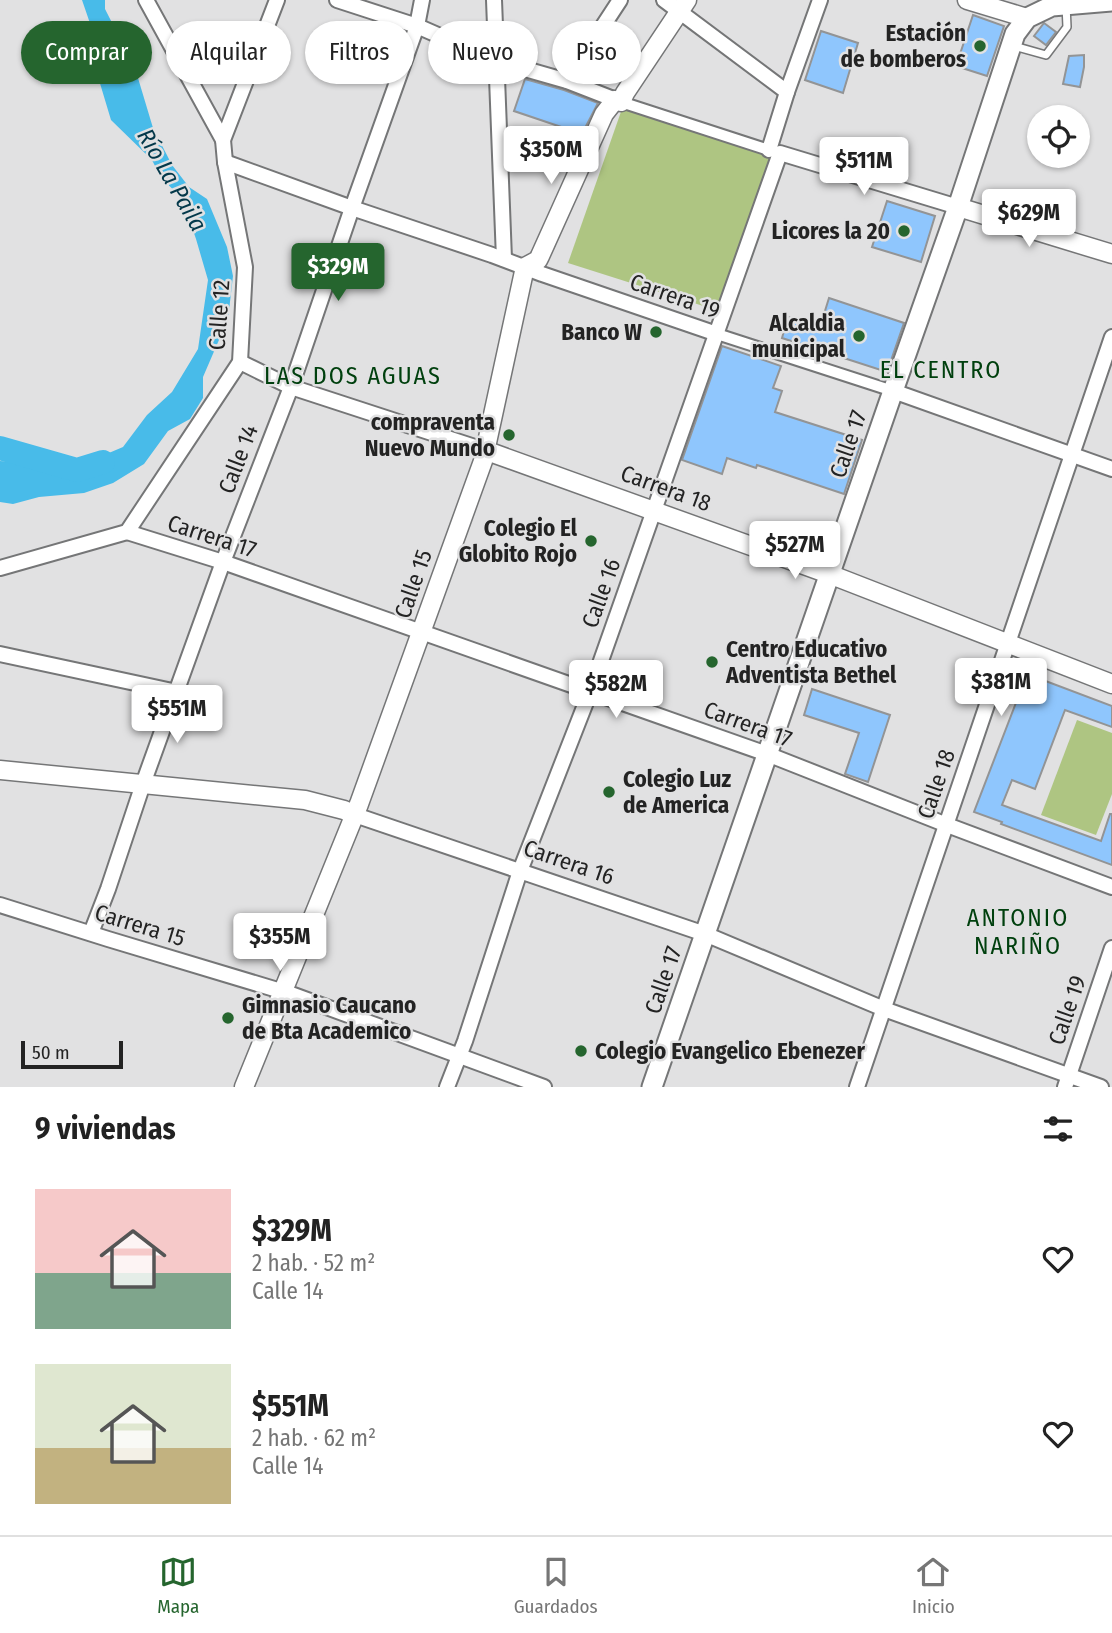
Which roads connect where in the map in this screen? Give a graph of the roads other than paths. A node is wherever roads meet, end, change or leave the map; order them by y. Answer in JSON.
{"nodes":[{"id":1,"x":146,"y":0,"type":"edge"},
{"id":2,"x":277,"y":0,"type":"edge"},
{"id":3,"x":337,"y":0,"type":"edge"},
{"id":4,"x":422,"y":0,"type":"edge"},
{"id":5,"x":494,"y":0,"type":"edge"},
{"id":6,"x":620,"y":0,"type":"edge"},
{"id":7,"x":664,"y":0,"type":"edge"},
{"id":8,"x":820,"y":0,"type":"edge"},
{"id":9,"x":967,"y":0,"type":"edge"},
{"id":10,"x":1112,"y":1,"type":"edge"},
{"id":11,"x":1066,"y":5,"type":"junction"},
{"id":12,"x":684,"y":6,"type":"edge"},
{"id":13,"x":1027,"y":18,"type":"junction"},
{"id":14,"x":495,"y":21,"type":"edge"},
{"id":15,"x":606,"y":21,"type":"edge"},
{"id":16,"x":417,"y":26,"type":"junction"},
{"id":17,"x":428,"y":31,"type":"edge"},
{"id":18,"x":1010,"y":44,"type":"junction"},
{"id":19,"x":498,"y":84,"type":"edge"},
{"id":20,"x":577,"y":84,"type":"edge"},
{"id":21,"x":787,"y":92,"type":"junction"},
{"id":22,"x":618,"y":101,"type":"junction"},
{"id":23,"x":223,"y":140,"type":"junction"},
{"id":24,"x":774,"y":151,"type":"junction"},
{"id":25,"x":225,"y":162,"type":"junction"},
{"id":26,"x":958,"y":207,"type":"junction"},
{"id":27,"x":352,"y":208,"type":"junction"},
{"id":28,"x":1112,"y":254,"type":"edge"},
{"id":29,"x":504,"y":259,"type":"junction"},
{"id":30,"x":525,"y":267,"type":"junction"},
{"id":31,"x":717,"y":334,"type":"junction"},
{"id":32,"x":1112,"y":337,"type":"edge"},
{"id":33,"x":240,"y":362,"type":"junction"},
{"id":34,"x":291,"y":387,"type":"junction"},
{"id":35,"x":893,"y":391,"type":"junction"},
{"id":36,"x":486,"y":451,"type":"junction"},
{"id":37,"x":1072,"y":455,"type":"junction"},
{"id":38,"x":1112,"y":469,"type":"edge"},
{"id":39,"x":655,"y":510,"type":"junction"},
{"id":40,"x":127,"y":532,"type":"junction"},
{"id":41,"x":223,"y":562,"type":"junction"},
{"id":42,"x":0,"y":568,"type":"edge"},
{"id":43,"x":829,"y":573,"type":"junction"},
{"id":44,"x":422,"y":632,"type":"junction"},
{"id":45,"x":1008,"y":644,"type":"junction"},
{"id":46,"x":0,"y":654,"type":"edge"},
{"id":47,"x":1112,"y":684,"type":"edge"},
{"id":48,"x":177,"y":692,"type":"junction"},
{"id":49,"x":590,"y":692,"type":"junction"},
{"id":50,"x":767,"y":754,"type":"junction"},
{"id":51,"x":0,"y":770,"type":"edge"},
{"id":52,"x":143,"y":784,"type":"junction"},
{"id":53,"x":355,"y":815,"type":"junction"},
{"id":54,"x":947,"y":825,"type":"junction"},
{"id":55,"x":520,"y":872,"type":"junction"},
{"id":56,"x":1112,"y":887,"type":"edge"},
{"id":57,"x":0,"y":905,"type":"edge"},
{"id":58,"x":91,"y":933,"type":"junction"},
{"id":59,"x":705,"y":934,"type":"junction"},
{"id":60,"x":1112,"y":948,"type":"edge"},
{"id":61,"x":282,"y":992,"type":"junction"},
{"id":62,"x":884,"y":1009,"type":"junction"},
{"id":63,"x":459,"y":1056,"type":"junction"},
{"id":64,"x":1067,"y":1081,"type":"edge"},
{"id":65,"x":244,"y":1087,"type":"edge"},
{"id":66,"x":447,"y":1087,"type":"edge"},
{"id":67,"x":544,"y":1087,"type":"edge"},
{"id":68,"x":652,"y":1087,"type":"edge"},
{"id":69,"x":857,"y":1087,"type":"edge"},
{"id":70,"x":1101,"y":1087,"type":"edge"}],
"edges":[{"from":1,"to":23,"type":"street","name":"Calle 12"},
{"from":2,"to":23,"type":"street"},
{"from":3,"to":16,"type":"street"},
{"from":4,"to":16,"type":"street","name":"Calle 14"},
{"from":5,"to":14,"type":"street"},
{"from":6,"to":15,"type":"street"},
{"from":7,"to":12,"type":"street"},
{"from":8,"to":21,"type":"street","name":"Calle 16"},
{"from":9,"to":13,"type":"street"},
{"from":10,"to":11,"type":"main road"},
{"from":11,"to":13,"type":"main road"},
{"from":11,"to":18,"type":"lane"},
{"from":12,"to":21,"type":"street"},
{"from":12,"to":22,"type":"street","name":"Calle 15"},
{"from":13,"to":18,"type":"main road","name":"Calle 17"},
{"from":16,"to":17,"type":"street"},
{"from":16,"to":27,"type":"street","name":"Calle 14"},
{"from":18,"to":26,"type":"main road","name":"Calle 17"},
{"from":19,"to":29,"type":"street"},
{"from":20,"to":22,"type":"street"},
{"from":21,"to":24,"type":"street","name":"Calle 16"},
{"from":22,"to":24,"type":"street"},
{"from":22,"to":30,"type":"street","name":"Calle 15"},
{"from":23,"to":25,"type":"street","name":"Calle 12"},
{"from":24,"to":26,"type":"street"},
{"from":24,"to":31,"type":"street","name":"Calle 16"},
{"from":25,"to":27,"type":"street","name":"Carrera 19"},
{"from":25,"to":33,"type":"street","name":"Calle 12"},
{"from":26,"to":28,"type":"street"},
{"from":26,"to":35,"type":"main road","name":"Calle 17"},
{"from":27,"to":29,"type":"street","name":"Carrera 19"},
{"from":27,"to":34,"type":"street","name":"Calle 14"},
{"from":29,"to":30,"type":"street","name":"Carrera 19"},
{"from":30,"to":31,"type":"street","name":"Carrera 19"},
{"from":30,"to":36,"type":"street","name":"Calle 15"},
{"from":31,"to":35,"type":"street","name":"Carrera 19"},
{"from":31,"to":39,"type":"street","name":"Calle 16"},
{"from":32,"to":37,"type":"street","name":"Calle 18"},
{"from":33,"to":34,"type":"street","name":"Carrera 18"},
{"from":33,"to":40,"type":"street","name":"Calle 12"},
{"from":34,"to":36,"type":"street","name":"Carrera 18"},
{"from":34,"to":41,"type":"street","name":"Calle 14"},
{"from":35,"to":37,"type":"street","name":"Carrera 19"},
{"from":35,"to":43,"type":"main road","name":"Calle 17"},
{"from":36,"to":39,"type":"street","name":"Carrera 18"},
{"from":36,"to":44,"type":"street","name":"Calle 15"},
{"from":37,"to":38,"type":"street","name":"Carrera 19"},
{"from":37,"to":45,"type":"street","name":"Calle 18"},
{"from":39,"to":43,"type":"street","name":"Carrera 18"},
{"from":39,"to":49,"type":"street","name":"Calle 16"},
{"from":40,"to":41,"type":"street","name":"Carrera 17"},
{"from":40,"to":42,"type":"street"},
{"from":41,"to":44,"type":"street","name":"Carrera 17"},
{"from":41,"to":48,"type":"street","name":"Calle 14"},
{"from":43,"to":45,"type":"street","name":"Carrera 18"},
{"from":43,"to":50,"type":"main road","name":"Calle 17"},
{"from":44,"to":49,"type":"street","name":"Carrera 17"},
{"from":44,"to":53,"type":"street","name":"Calle 15"},
{"from":45,"to":47,"type":"street","name":"Carrera 18"},
{"from":45,"to":54,"type":"street","name":"Calle 18"},
{"from":46,"to":48,"type":"street"},
{"from":48,"to":52,"type":"street","name":"Calle 14"},
{"from":49,"to":50,"type":"street","name":"Carrera 17"},
{"from":49,"to":55,"type":"street","name":"Calle 16"},
{"from":50,"to":54,"type":"street","name":"Carrera 17"},
{"from":50,"to":59,"type":"main road","name":"Calle 17"},
{"from":51,"to":52,"type":"street","name":"Carrera 16"},
{"from":52,"to":53,"type":"street","name":"Carrera 16"},
{"from":52,"to":58,"type":"street","name":"Calle 14"},
{"from":53,"to":55,"type":"street","name":"Carrera 16"},
{"from":53,"to":61,"type":"street","name":"Calle 15"},
{"from":54,"to":56,"type":"street","name":"Carrera 17"},
{"from":54,"to":62,"type":"street","name":"Calle 18"},
{"from":55,"to":59,"type":"street","name":"Carrera 16"},
{"from":55,"to":63,"type":"street","name":"Calle 16"},
{"from":57,"to":58,"type":"street","name":"Carrera 15"},
{"from":58,"to":61,"type":"street","name":"Carrera 15"},
{"from":59,"to":62,"type":"street","name":"Carrera 16"},
{"from":59,"to":68,"type":"main road","name":"Calle 17"},
{"from":60,"to":64,"type":"street","name":"Calle 19"},
{"from":61,"to":63,"type":"street","name":"Carrera 15"},
{"from":61,"to":65,"type":"street","name":"Calle 15"},
{"from":62,"to":64,"type":"street","name":"Carrera 16"},
{"from":62,"to":69,"type":"street","name":"Calle 18"},
{"from":63,"to":66,"type":"street","name":"Calle 16"},
{"from":63,"to":67,"type":"street","name":"Carrera 15"},
{"from":64,"to":70,"type":"street","name":"Carrera 16"}]}
